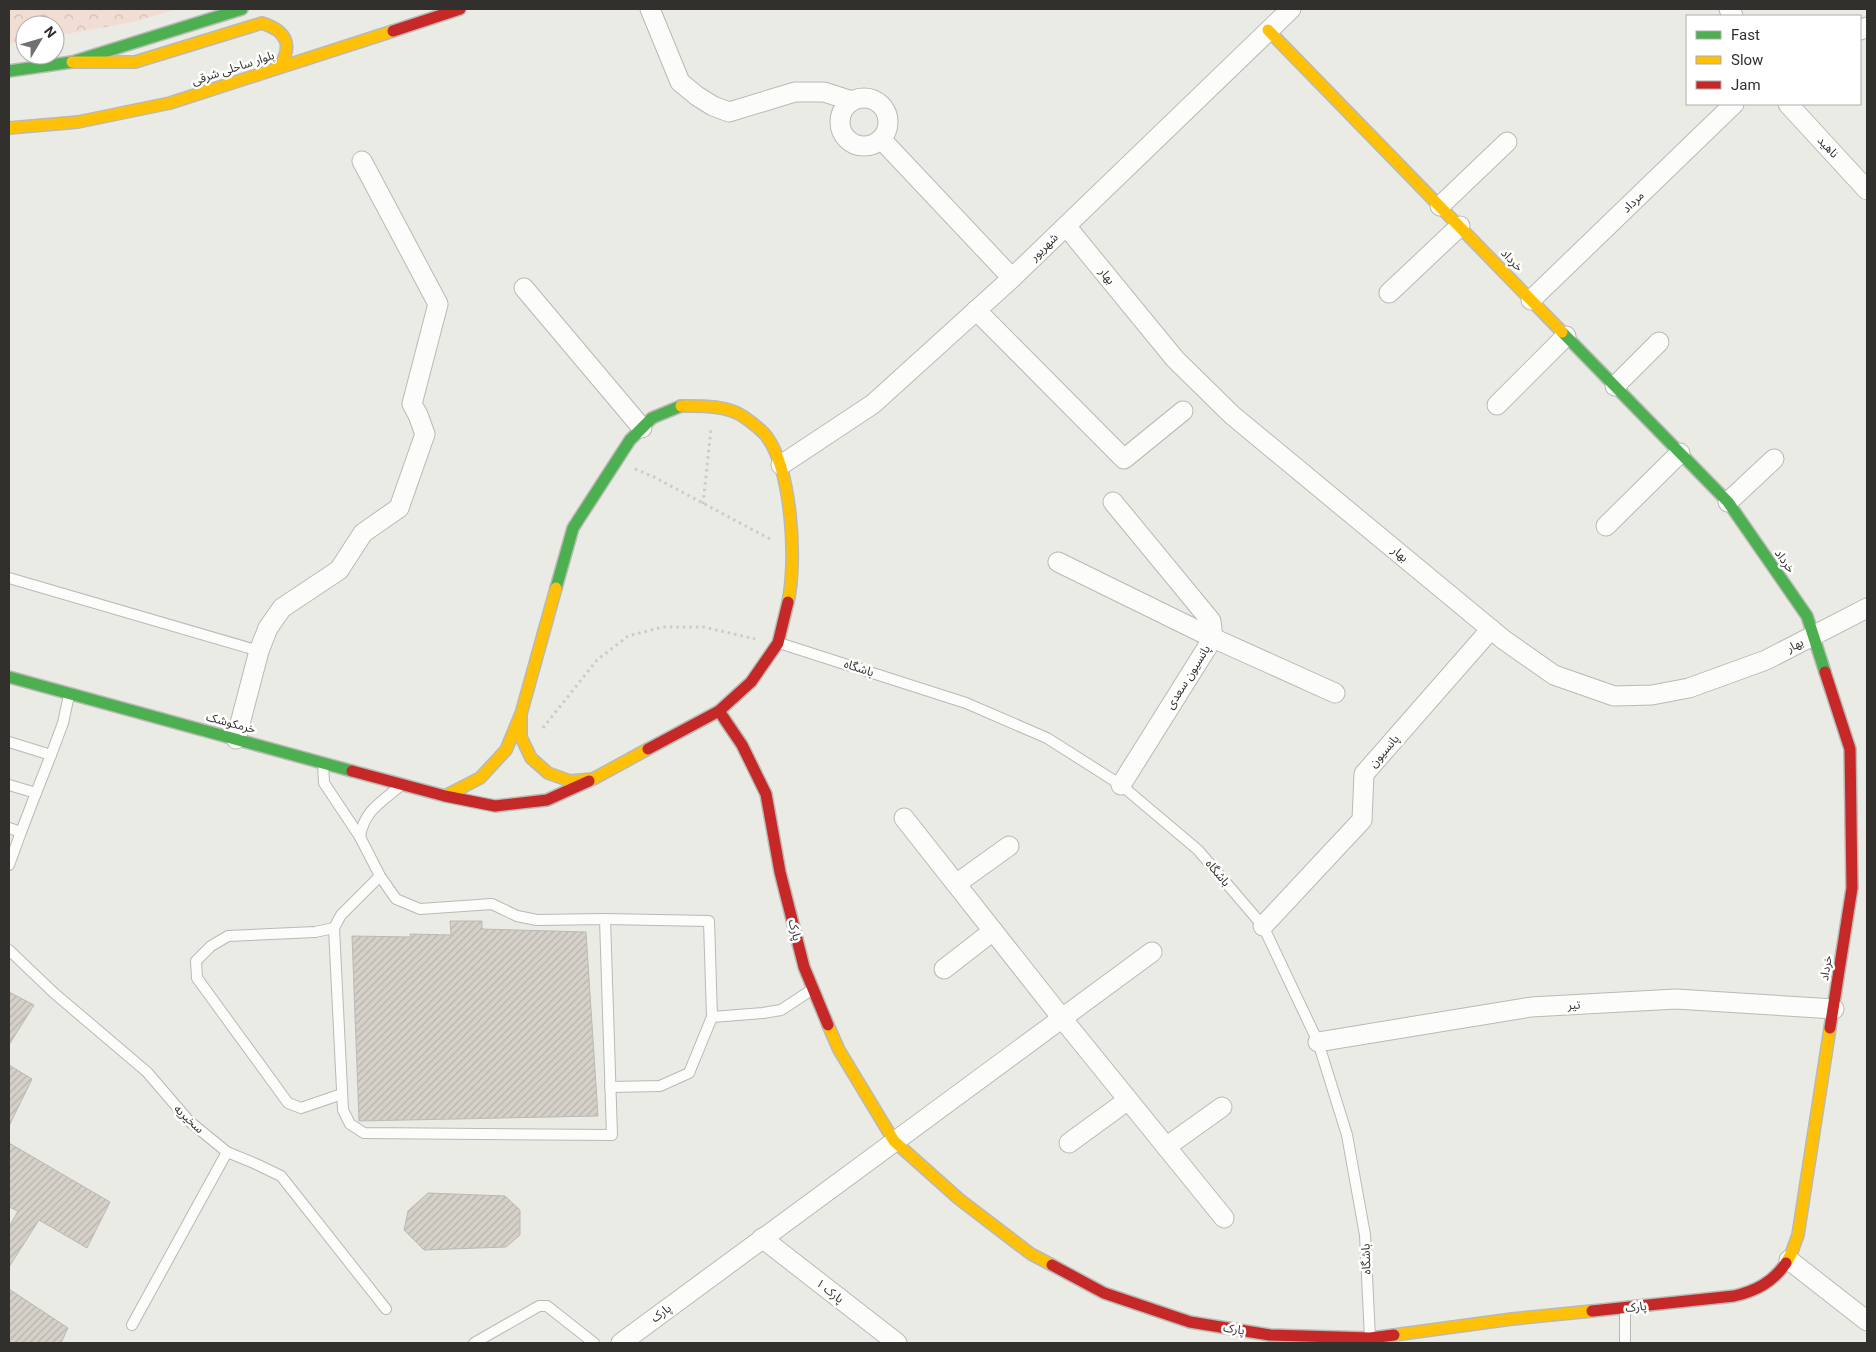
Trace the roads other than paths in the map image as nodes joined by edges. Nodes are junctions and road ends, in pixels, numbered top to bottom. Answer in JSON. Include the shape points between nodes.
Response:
{"nodes":[{"id":1,"x":242,"y":9,"type":"edge"},
{"id":2,"x":460,"y":9,"type":"edge"},
{"id":3,"x":650,"y":9,"type":"edge"},
{"id":4,"x":1291,"y":9,"type":"edge"},
{"id":5,"x":1268,"y":30,"type":"junction"},
{"id":6,"x":72,"y":62,"type":"junction"},
{"id":7,"x":278,"y":68,"type":"junction"},
{"id":8,"x":9,"y":71,"type":"edge"},
{"id":9,"x":852,"y":101,"type":"junction"},
{"id":10,"x":1733,"y":105,"type":"edge"},
{"id":11,"x":1789,"y":105,"type":"edge"},
{"id":12,"x":9,"y":128,"type":"edge"},
{"id":13,"x":882,"y":140,"type":"junction"},
{"id":14,"x":1506,"y":142,"type":"dead end"},
{"id":15,"x":362,"y":161,"type":"dead end"},
{"id":16,"x":1867,"y":190,"type":"edge"},
{"id":17,"x":1440,"y":206,"type":"junction"},
{"id":18,"x":1066,"y":226,"type":"junction"},
{"id":19,"x":1460,"y":226,"type":"junction"},
{"id":20,"x":1012,"y":278,"type":"junction"},
{"id":21,"x":524,"y":288,"type":"dead end"},
{"id":22,"x":1389,"y":293,"type":"dead end"},
{"id":23,"x":1531,"y":300,"type":"junction"},
{"id":24,"x":976,"y":310,"type":"junction"},
{"id":25,"x":1566,"y":336,"type":"junction"},
{"id":26,"x":1659,"y":342,"type":"dead end"},
{"id":27,"x":1615,"y":386,"type":"junction"},
{"id":28,"x":1497,"y":406,"type":"dead end"},
{"id":29,"x":1183,"y":411,"type":"dead end"},
{"id":30,"x":642,"y":428,"type":"junction"},
{"id":31,"x":1680,"y":453,"type":"junction"},
{"id":32,"x":1774,"y":459,"type":"dead end"},
{"id":33,"x":781,"y":465,"type":"junction"},
{"id":34,"x":1113,"y":502,"type":"dead end"},
{"id":35,"x":1728,"y":502,"type":"junction"},
{"id":36,"x":1606,"y":526,"type":"dead end"},
{"id":37,"x":1058,"y":562,"type":"dead end"},
{"id":38,"x":9,"y":578,"type":"edge"},
{"id":39,"x":1867,"y":608,"type":"edge"},
{"id":40,"x":1491,"y":629,"type":"junction"},
{"id":41,"x":1814,"y":636,"type":"junction"},
{"id":42,"x":1213,"y":638,"type":"junction"},
{"id":43,"x":778,"y":643,"type":"junction"},
{"id":44,"x":260,"y":651,"type":"junction"},
{"id":45,"x":9,"y":677,"type":"edge"},
{"id":46,"x":1335,"y":693,"type":"dead end"},
{"id":47,"x":70,"y":694,"type":"junction"},
{"id":48,"x":719,"y":711,"type":"junction"},
{"id":49,"x":521,"y":714,"type":"junction"},
{"id":50,"x":236,"y":739,"type":"junction"},
{"id":51,"x":9,"y":742,"type":"edge"},
{"id":52,"x":51,"y":754,"type":"junction"},
{"id":53,"x":323,"y":762,"type":"junction"},
{"id":54,"x":593,"y":779,"type":"junction"},
{"id":55,"x":1859,"y":783,"type":"edge"},
{"id":56,"x":402,"y":784,"type":"junction"},
{"id":57,"x":9,"y":785,"type":"edge"},
{"id":58,"x":1121,"y":785,"type":"junction"},
{"id":59,"x":36,"y":794,"type":"junction"},
{"id":60,"x":445,"y":796,"type":"junction"},
{"id":61,"x":904,"y":818,"type":"dead end"},
{"id":62,"x":9,"y":828,"type":"edge"},
{"id":63,"x":21,"y":832,"type":"junction"},
{"id":64,"x":360,"y":837,"type":"junction"},
{"id":65,"x":1009,"y":846,"type":"dead end"},
{"id":66,"x":9,"y":865,"type":"edge"},
{"id":67,"x":380,"y":876,"type":"junction"},
{"id":68,"x":956,"y":884,"type":"junction"},
{"id":69,"x":1860,"y":888,"type":"edge"},
{"id":70,"x":605,"y":919,"type":"junction"},
{"id":71,"x":1263,"y":926,"type":"junction"},
{"id":72,"x":334,"y":928,"type":"junction"},
{"id":73,"x":993,"y":931,"type":"junction"},
{"id":74,"x":9,"y":950,"type":"edge"},
{"id":75,"x":1152,"y":952,"type":"dead end"},
{"id":76,"x":944,"y":970,"type":"dead end"},
{"id":77,"x":814,"y":989,"type":"junction"},
{"id":78,"x":1834,"y":1009,"type":"junction"},
{"id":79,"x":712,"y":1017,"type":"junction"},
{"id":80,"x":1061,"y":1017,"type":"junction"},
{"id":81,"x":1318,"y":1042,"type":"junction"},
{"id":82,"x":610,"y":1087,"type":"junction"},
{"id":83,"x":342,"y":1094,"type":"junction"},
{"id":84,"x":1128,"y":1100,"type":"junction"},
{"id":85,"x":1222,"y":1107,"type":"dead end"},
{"id":86,"x":894,"y":1141,"type":"junction"},
{"id":87,"x":1069,"y":1143,"type":"dead end"},
{"id":88,"x":1166,"y":1147,"type":"junction"},
{"id":89,"x":227,"y":1152,"type":"junction"},
{"id":90,"x":1224,"y":1218,"type":"dead end"},
{"id":91,"x":762,"y":1238,"type":"junction"},
{"id":92,"x":1789,"y":1260,"type":"junction"},
{"id":93,"x":1772,"y":1280,"type":"joint"},
{"id":94,"x":1625,"y":1308,"type":"junction"},
{"id":95,"x":386,"y":1309,"type":"dead end"},
{"id":96,"x":1867,"y":1321,"type":"edge"},
{"id":97,"x":132,"y":1325,"type":"dead end"},
{"id":98,"x":1370,"y":1341,"type":"edge"},
{"id":99,"x":474,"y":1343,"type":"edge"},
{"id":100,"x":594,"y":1343,"type":"edge"},
{"id":101,"x":621,"y":1343,"type":"edge"},
{"id":102,"x":897,"y":1343,"type":"edge"},
{"id":103,"x":1625,"y":1343,"type":"edge"}],
"edges":[{"from":1,"to":6,"type":"street"},
{"from":2,"to":7,"type":"street","name":"بلوار ساحلی شرقی"},
{"from":3,"to":9,"type":"street","via":[[680,82],[713,106],[729,112],[795,92],[824,92]]},
{"from":4,"to":5,"type":"street","name":"شهریور"},
{"from":5,"to":17,"type":"street","name":"خرداد"},
{"from":5,"to":18,"type":"street","name":"شهریور"},
{"from":6,"to":7,"type":"street","via":[[135,62],[262,23],[272,25],[286,40],[288,50]]},
{"from":6,"to":8,"type":"street"},
{"from":7,"to":12,"type":"street","name":"بلوار ساحلی شرقی","via":[[170,103],[78,122]]},
{"from":9,"to":13,"type":"street","via":[[859,98],[874,100],[886,111],[888,126]]},
{"from":9,"to":13,"type":"street","via":[[839,122],[845,137],[858,146],[875,145]]},
{"from":10,"to":23,"type":"street","name":"مرداد"},
{"from":11,"to":16,"type":"street","name":"ناهید"},
{"from":13,"to":20,"type":"street"},
{"from":14,"to":17,"type":"street"},
{"from":15,"to":44,"type":"street","via":[[438,304],[412,404],[425,434],[399,508],[363,533],[339,570],[282,608],[268,628]]},
{"from":17,"to":19,"type":"street","name":"خرداد"},
{"from":18,"to":20,"type":"street","name":"شهریور"},
{"from":18,"to":40,"type":"street","name":"بهار","via":[[1175,359],[1232,415]]},
{"from":19,"to":22,"type":"street"},
{"from":19,"to":23,"type":"street","name":"خرداد"},
{"from":20,"to":24,"type":"street","name":"شهریور"},
{"from":21,"to":30,"type":"street"},
{"from":23,"to":25,"type":"street","name":"خرداد"},
{"from":24,"to":29,"type":"street","via":[[1124,459]]},
{"from":24,"to":33,"type":"street","name":"شهریور","via":[[873,404]]},
{"from":25,"to":27,"type":"street","name":"خرداد"},
{"from":25,"to":28,"type":"street"},
{"from":26,"to":27,"type":"street"},
{"from":27,"to":31,"type":"street","name":"خرداد"},
{"from":30,"to":33,"type":"street","via":[[652,418],[681,406],[713,406],[742,416],[766,437]]},
{"from":30,"to":49,"type":"street","via":[[630,440],[573,528]]},
{"from":31,"to":35,"type":"street","name":"خرداد"},
{"from":31,"to":36,"type":"street"},
{"from":32,"to":35,"type":"street"},
{"from":33,"to":43,"type":"street","via":[[792,528],[790,591]]},
{"from":34,"to":42,"type":"street","name":"پانسیون سعدی","via":[[1211,621]]},
{"from":35,"to":41,"type":"street","name":"خرداد","via":[[1807,616]]},
{"from":37,"to":42,"type":"street"},
{"from":38,"to":44,"type":"lane"},
{"from":39,"to":41,"type":"street","name":"بهار"},
{"from":40,"to":41,"type":"street","name":"بهار","via":[[1554,675],[1614,696],[1652,695],[1689,688],[1766,660]]},
{"from":40,"to":71,"type":"street","name":"پانسیون","via":[[1364,774],[1362,820]]},
{"from":41,"to":55,"type":"street","name":"خرداد"},
{"from":42,"to":46,"type":"street"},
{"from":42,"to":58,"type":"street","name":"پانسیون سعدی"},
{"from":43,"to":48,"type":"street","name":"خرمکوشک","via":[[751,682]]},
{"from":43,"to":58,"type":"lane","name":"باشگاه","via":[[966,702],[1047,738]]},
{"from":44,"to":50,"type":"street"},
{"from":45,"to":47,"type":"street","name":"خرمکوشک"},
{"from":47,"to":50,"type":"street","name":"خرمکوشک"},
{"from":47,"to":52,"type":"lane"},
{"from":48,"to":54,"type":"street","name":"خرمکوشک"},
{"from":48,"to":77,"type":"street","name":"پارک","via":[[742,745],[766,794],[780,872],[804,967]]},
{"from":49,"to":54,"type":"street","via":[[521,737],[532,758],[548,774],[570,781]]},
{"from":49,"to":60,"type":"street","via":[[506,750],[480,778]]},
{"from":50,"to":53,"type":"street","name":"خرمکوشک"},
{"from":51,"to":52,"type":"lane"},
{"from":52,"to":59,"type":"lane"},
{"from":53,"to":56,"type":"street","name":"خرمکوشک"},
{"from":53,"to":64,"type":"lane","via":[[324,784]]},
{"from":54,"to":60,"type":"street","name":"خرمکوشک","via":[[546,800],[496,806]]},
{"from":55,"to":69,"type":"street","name":"خرداد"},
{"from":56,"to":60,"type":"street","name":"خرمکوشک"},
{"from":56,"to":64,"type":"lane","via":[[371,811],[362,823]]},
{"from":57,"to":59,"type":"lane"},
{"from":58,"to":71,"type":"lane","name":"باشگاه","via":[[1198,850]]},
{"from":59,"to":63,"type":"lane"},
{"from":61,"to":68,"type":"street"},
{"from":62,"to":63,"type":"lane"},
{"from":63,"to":66,"type":"lane"},
{"from":64,"to":67,"type":"lane"},
{"from":65,"to":68,"type":"street"},
{"from":67,"to":70,"type":"lane","via":[[396,899],[420,909],[492,904],[517,916],[537,920]]},
{"from":67,"to":72,"type":"lane","via":[[341,915]]},
{"from":68,"to":73,"type":"street"},
{"from":69,"to":78,"type":"street","name":"خرداد"},
{"from":70,"to":79,"type":"lane","via":[[709,922]]},
{"from":70,"to":82,"type":"lane"},
{"from":71,"to":81,"type":"lane","name":"باشگاه"},
{"from":72,"to":83,"type":"lane"},
{"from":72,"to":83,"type":"lane","via":[[315,932],[228,936],[211,946],[196,961],[196,978],[288,1103],[301,1108]]},
{"from":73,"to":76,"type":"street"},
{"from":73,"to":80,"type":"street"},
{"from":74,"to":89,"type":"lane","name":"سخیریه","via":[[147,1072],[189,1121]]},
{"from":75,"to":80,"type":"street","name":"پارک"},
{"from":77,"to":79,"type":"lane","via":[[781,1010]]},
{"from":77,"to":86,"type":"street","name":"پارک","via":[[839,1050]]},
{"from":78,"to":81,"type":"street","name":"تیر","via":[[1676,999],[1531,1007]]},
{"from":78,"to":92,"type":"street","name":"خرداد","via":[[1798,1235]]},
{"from":79,"to":82,"type":"lane","via":[[689,1073],[660,1086]]},
{"from":80,"to":84,"type":"street"},
{"from":80,"to":86,"type":"street","name":"پارک"},
{"from":81,"to":98,"type":"lane","name":"باشگاه","via":[[1346,1135],[1365,1234]]},
{"from":82,"to":83,"type":"lane","via":[[612,1134],[364,1133],[350,1124],[343,1110]]},
{"from":84,"to":87,"type":"street"},
{"from":84,"to":88,"type":"street"},
{"from":85,"to":88,"type":"street"},
{"from":86,"to":91,"type":"street","name":"پارک"},
{"from":86,"to":98,"type":"street","name":"پارک","via":[[959,1199],[1032,1254],[1104,1293],[1190,1322],[1270,1335]]},
{"from":88,"to":90,"type":"street"},
{"from":89,"to":95,"type":"lane","name":"سخیریه","via":[[281,1176]]},
{"from":89,"to":97,"type":"lane"},
{"from":91,"to":101,"type":"street","name":"پارک"},
{"from":91,"to":102,"type":"street","name":"پارک ۱"},
{"from":92,"to":93,"type":"street","name":"خرداد"},
{"from":92,"to":96,"type":"street"},
{"from":93,"to":94,"type":"street","name":"پارک","via":[[1750,1293],[1732,1297]]},
{"from":94,"to":98,"type":"street","name":"پارک","via":[[1512,1319]]},
{"from":94,"to":103,"type":"lane"},
{"from":99,"to":100,"type":"lane","via":[[538,1306],[547,1306]]}]}
